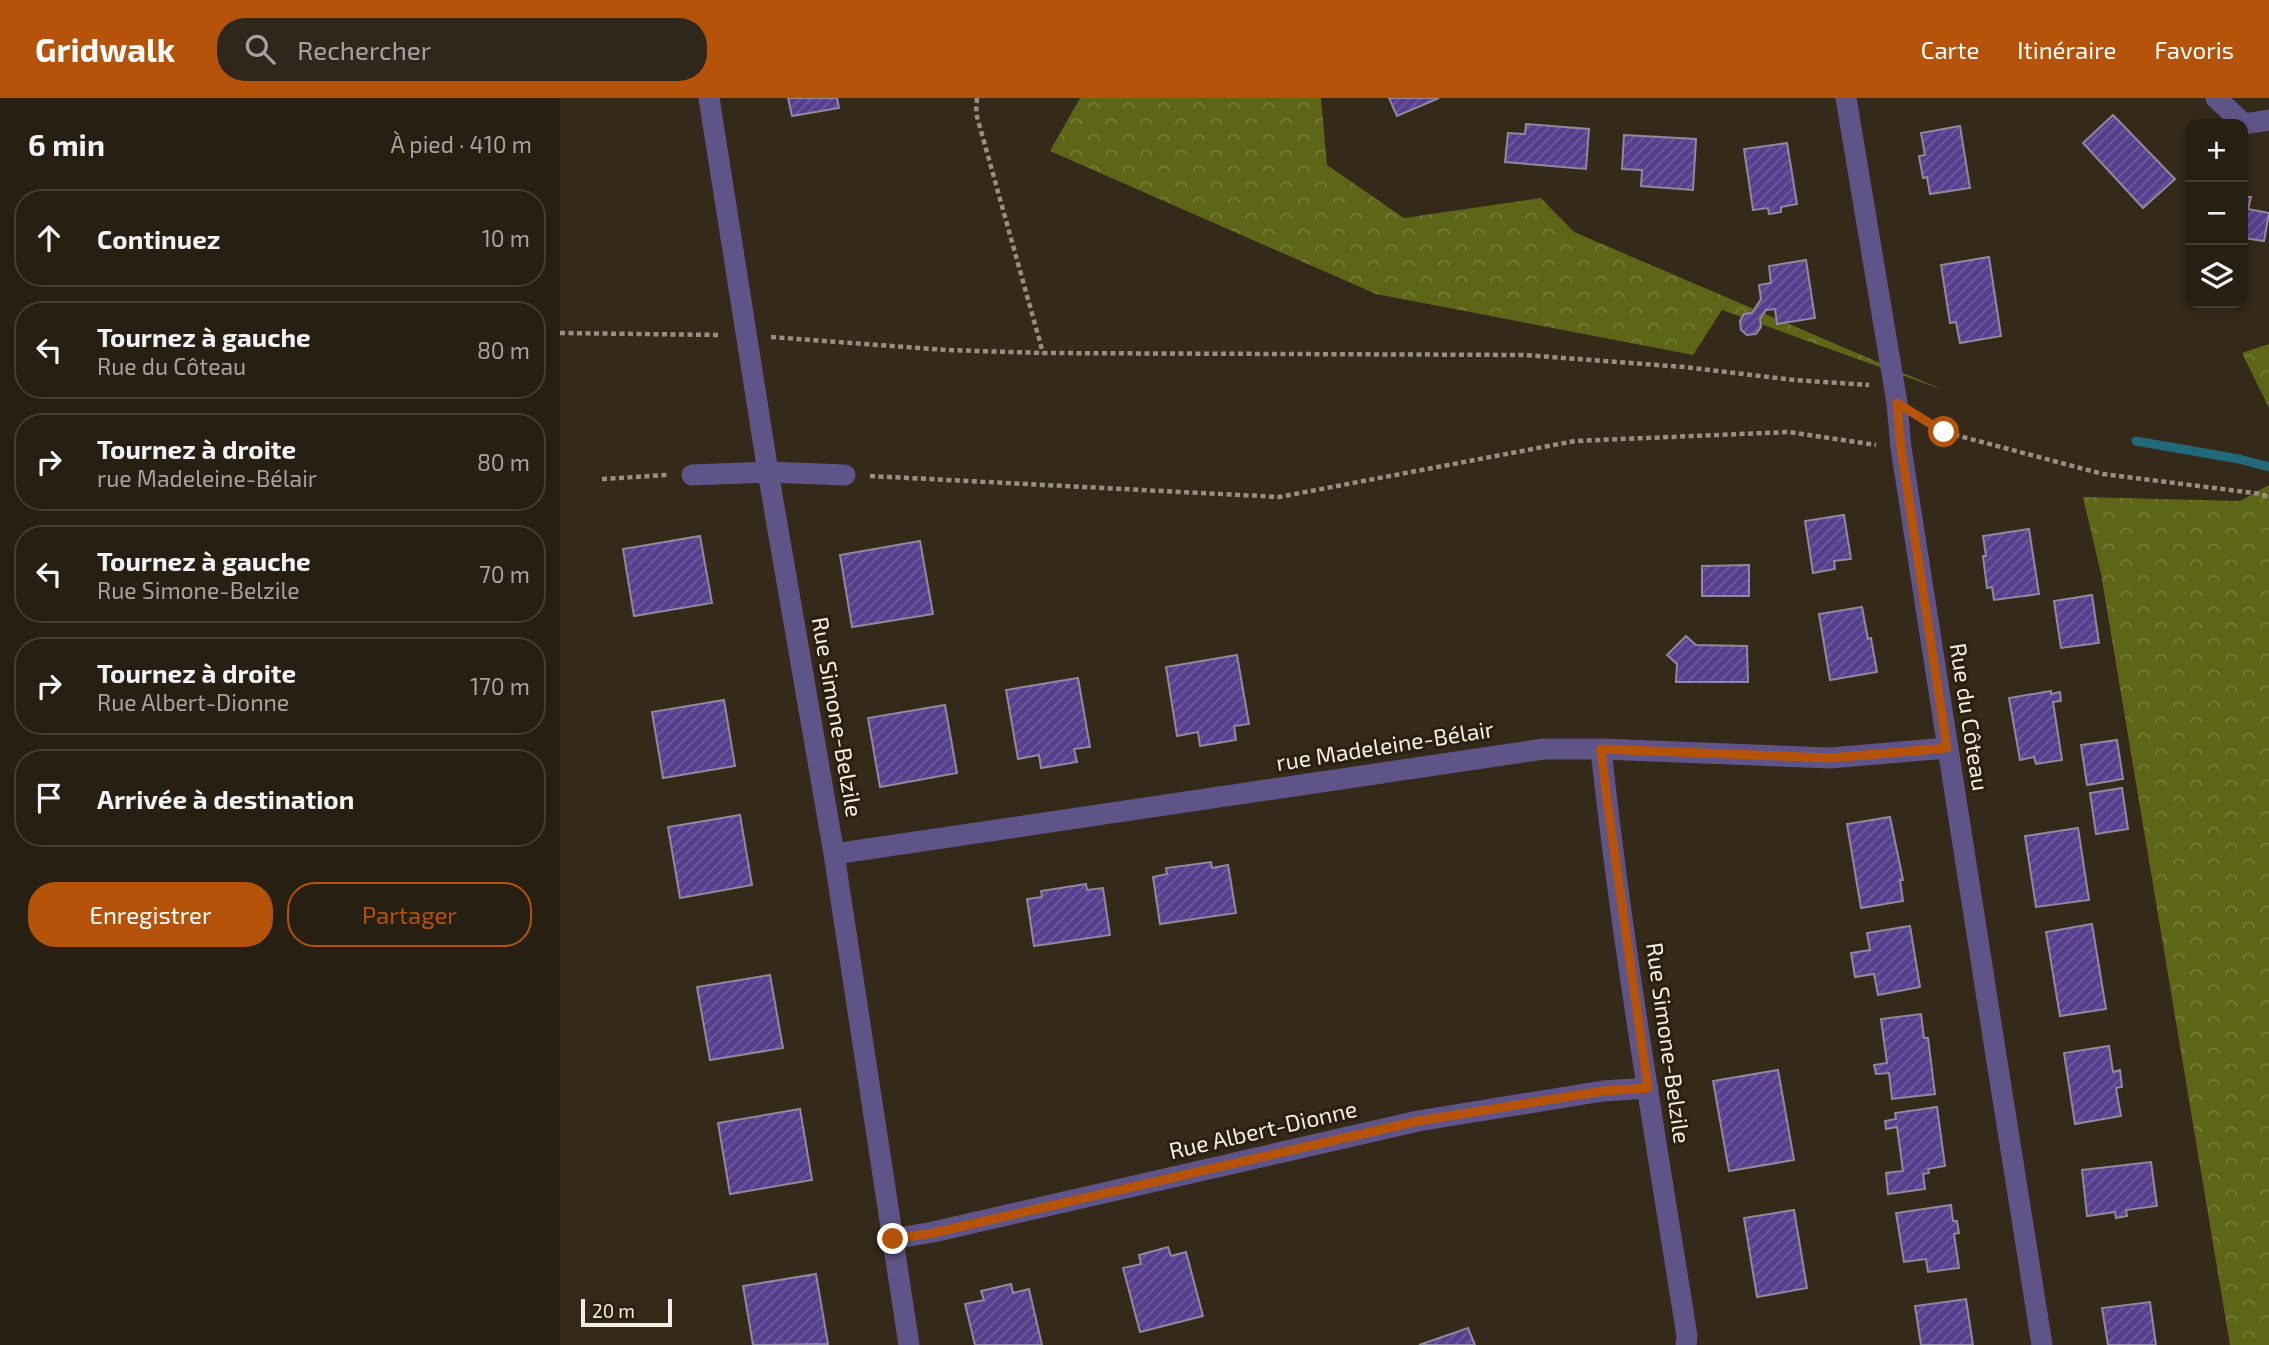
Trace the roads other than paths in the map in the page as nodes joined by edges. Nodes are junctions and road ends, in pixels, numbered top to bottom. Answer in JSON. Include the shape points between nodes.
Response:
{"nodes":[{"id":1,"x":709,"y":98,"type":"edge"},
{"id":2,"x":1846,"y":98,"type":"edge"},
{"id":3,"x":2216,"y":98,"type":"edge"},
{"id":4,"x":2269,"y":120,"type":"edge"},
{"id":5,"x":768,"y":472,"type":"junction"},
{"id":6,"x":692,"y":475,"type":"dead end"},
{"id":7,"x":845,"y":475,"type":"road end"},
{"id":8,"x":1947,"y":748,"type":"junction"},
{"id":9,"x":1601,"y":749,"type":"junction"},
{"id":10,"x":834,"y":854,"type":"junction"},
{"id":11,"x":1648,"y":1088,"type":"junction"},
{"id":12,"x":893,"y":1239,"type":"junction"},
{"id":13,"x":909,"y":1345,"type":"edge"},
{"id":14,"x":1686,"y":1345,"type":"edge"},
{"id":15,"x":2042,"y":1345,"type":"edge"}],
"edges":[{"from":1,"to":5,"type":"street","name":"Rue Simone-Belzile"},
{"from":2,"to":8,"type":"street","name":"Rue du Côteau","via":[[1897,403]]},
{"from":3,"to":4,"type":"street","via":[[2244,124]]},
{"from":5,"to":6,"type":"street"},
{"from":5,"to":7,"type":"street"},
{"from":5,"to":10,"type":"street","name":"Rue Simone-Belzile"},
{"from":8,"to":9,"type":"street","name":"rue Madeleine-Bélair","via":[[1830,758]]},
{"from":8,"to":15,"type":"street","name":"Rue du Côteau"},
{"from":9,"to":10,"type":"street","name":"rue Madeleine-Bélair","via":[[1544,749]]},
{"from":9,"to":11,"type":"street","name":"Rue Simone-Belzile"},
{"from":10,"to":12,"type":"street","name":"Rue Simone-Belzile"},
{"from":11,"to":12,"type":"street","name":"Rue Albert-Dionne","via":[[1418,1121]]},
{"from":11,"to":14,"type":"street","name":"Rue Simone-Belzile"},
{"from":12,"to":13,"type":"street","name":"Rue Simone-Belzile"}]}
